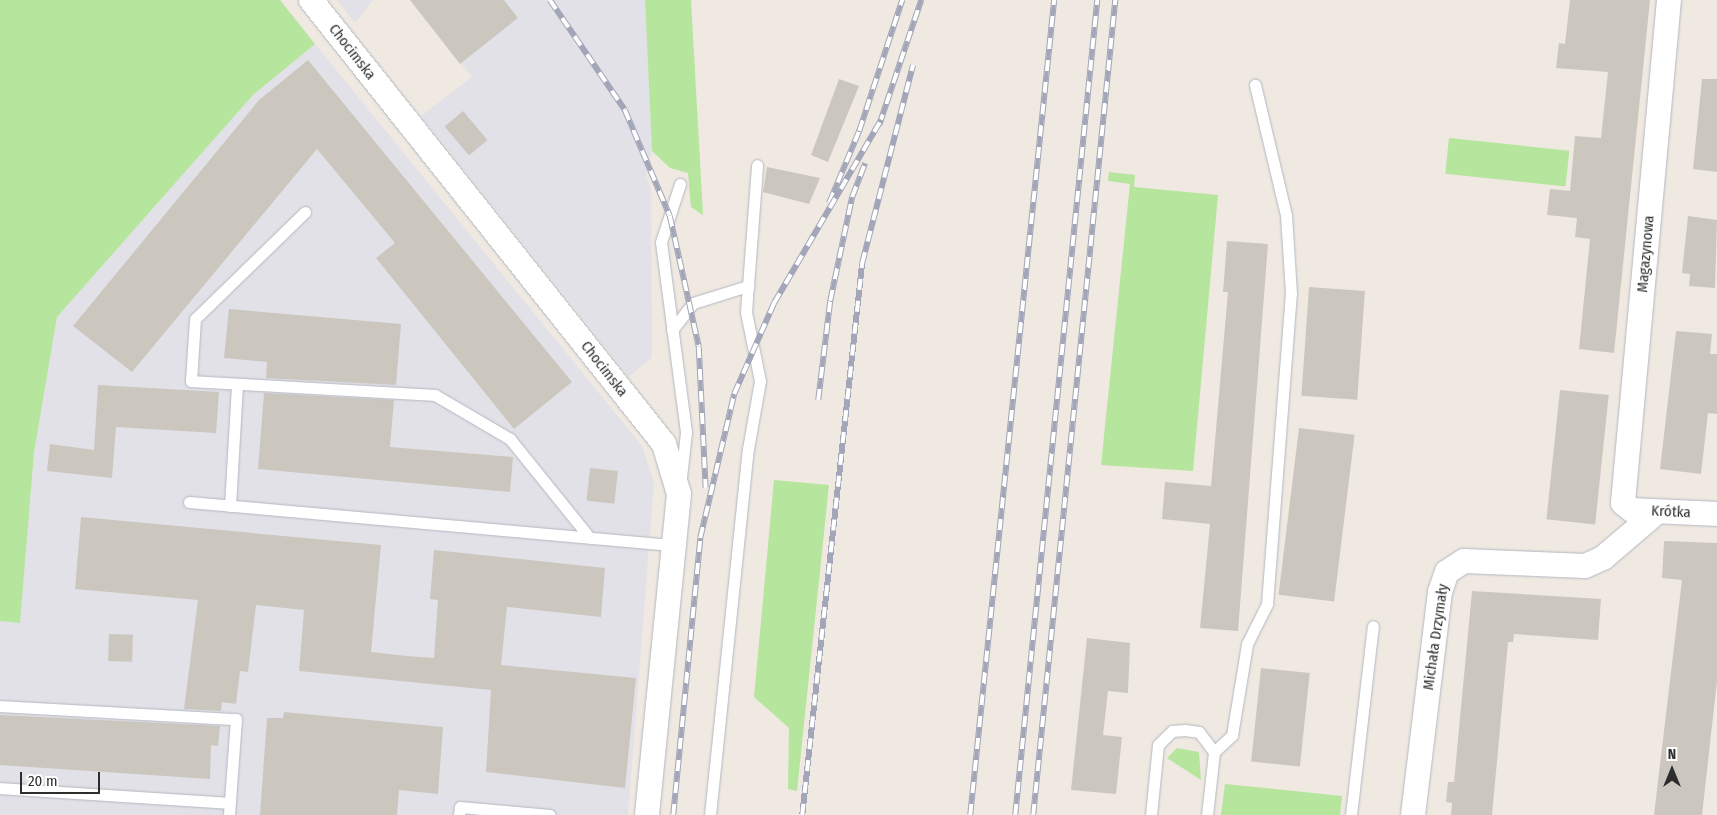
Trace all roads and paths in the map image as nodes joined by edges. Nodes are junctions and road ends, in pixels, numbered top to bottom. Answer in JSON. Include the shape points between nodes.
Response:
{"nodes":[{"id":1,"x":312,"y":0,"type":"edge"},
{"id":2,"x":1669,"y":0,"type":"edge"},
{"id":3,"x":1255,"y":85,"type":"dead end"},
{"id":4,"x":757,"y":165,"type":"dead end"},
{"id":5,"x":680,"y":184,"type":"dead end"},
{"id":6,"x":305,"y":212,"type":"dead end"},
{"id":7,"x":748,"y":286,"type":"junction"},
{"id":8,"x":672,"y":330,"type":"junction"},
{"id":9,"x":237,"y":384,"type":"junction"},
{"id":10,"x":679,"y":497,"type":"junction"},
{"id":11,"x":189,"y":502,"type":"dead end"},
{"id":12,"x":230,"y":506,"type":"junction"},
{"id":13,"x":1626,"y":508,"type":"joint"},
{"id":14,"x":1657,"y":512,"type":"junction"},
{"id":15,"x":1717,"y":514,"type":"edge"},
{"id":16,"x":590,"y":538,"type":"junction"},
{"id":17,"x":674,"y":545,"type":"junction"},
{"id":18,"x":1373,"y":626,"type":"dead end"},
{"id":19,"x":0,"y":706,"type":"edge"},
{"id":20,"x":1214,"y":752,"type":"junction"},
{"id":21,"x":0,"y":788,"type":"edge"},
{"id":22,"x":230,"y":802,"type":"junction"},
{"id":23,"x":229,"y":815,"type":"edge"},
{"id":24,"x":459,"y":815,"type":"edge"},
{"id":25,"x":550,"y":815,"type":"edge"},
{"id":26,"x":647,"y":815,"type":"edge"},
{"id":27,"x":710,"y":815,"type":"edge"},
{"id":28,"x":1151,"y":815,"type":"edge"},
{"id":29,"x":1207,"y":815,"type":"edge"},
{"id":30,"x":1351,"y":815,"type":"edge"},
{"id":31,"x":1413,"y":815,"type":"edge"}],
"edges":[{"from":1,"to":10,"type":"street","name":"Chocimska","via":[[664,444]]},
{"from":2,"to":13,"type":"street","name":"Magazynowa"},
{"from":3,"to":20,"type":"lane","via":[[1286,215],[1290,294],[1267,604],[1247,644],[1232,735]]},
{"from":4,"to":7,"type":"lane"},
{"from":5,"to":8,"type":"lane","via":[[661,242]]},
{"from":6,"to":9,"type":"lane","via":[[195,319],[191,381]]},
{"from":7,"to":8,"type":"lane","via":[[693,303]]},
{"from":7,"to":27,"type":"lane","via":[[746,312],[760,380],[748,449]]},
{"from":8,"to":10,"type":"lane","via":[[686,432]]},
{"from":9,"to":12,"type":"lane"},
{"from":9,"to":16,"type":"lane","via":[[435,395],[510,439]]},
{"from":10,"to":17,"type":"street","name":"Chocimska"},
{"from":11,"to":12,"type":"lane"},
{"from":12,"to":16,"type":"lane"},
{"from":13,"to":14,"type":"street","name":"Krótka"},
{"from":14,"to":15,"type":"street","name":"Krótka"},
{"from":14,"to":31,"type":"street","name":"Michała Drzymały","via":[[1603,558],[1585,566],[1464,561],[1447,572],[1440,592]]},
{"from":16,"to":17,"type":"lane"},
{"from":17,"to":26,"type":"street","name":"Chocimska"},
{"from":18,"to":30,"type":"lane"},
{"from":19,"to":22,"type":"lane","via":[[236,719]]},
{"from":20,"to":28,"type":"lane","via":[[1199,732],[1172,732],[1163,737],[1158,745]]},
{"from":20,"to":29,"type":"lane"},
{"from":21,"to":22,"type":"lane"},
{"from":22,"to":23,"type":"lane"},
{"from":24,"to":25,"type":"lane","via":[[460,807]]}]}
